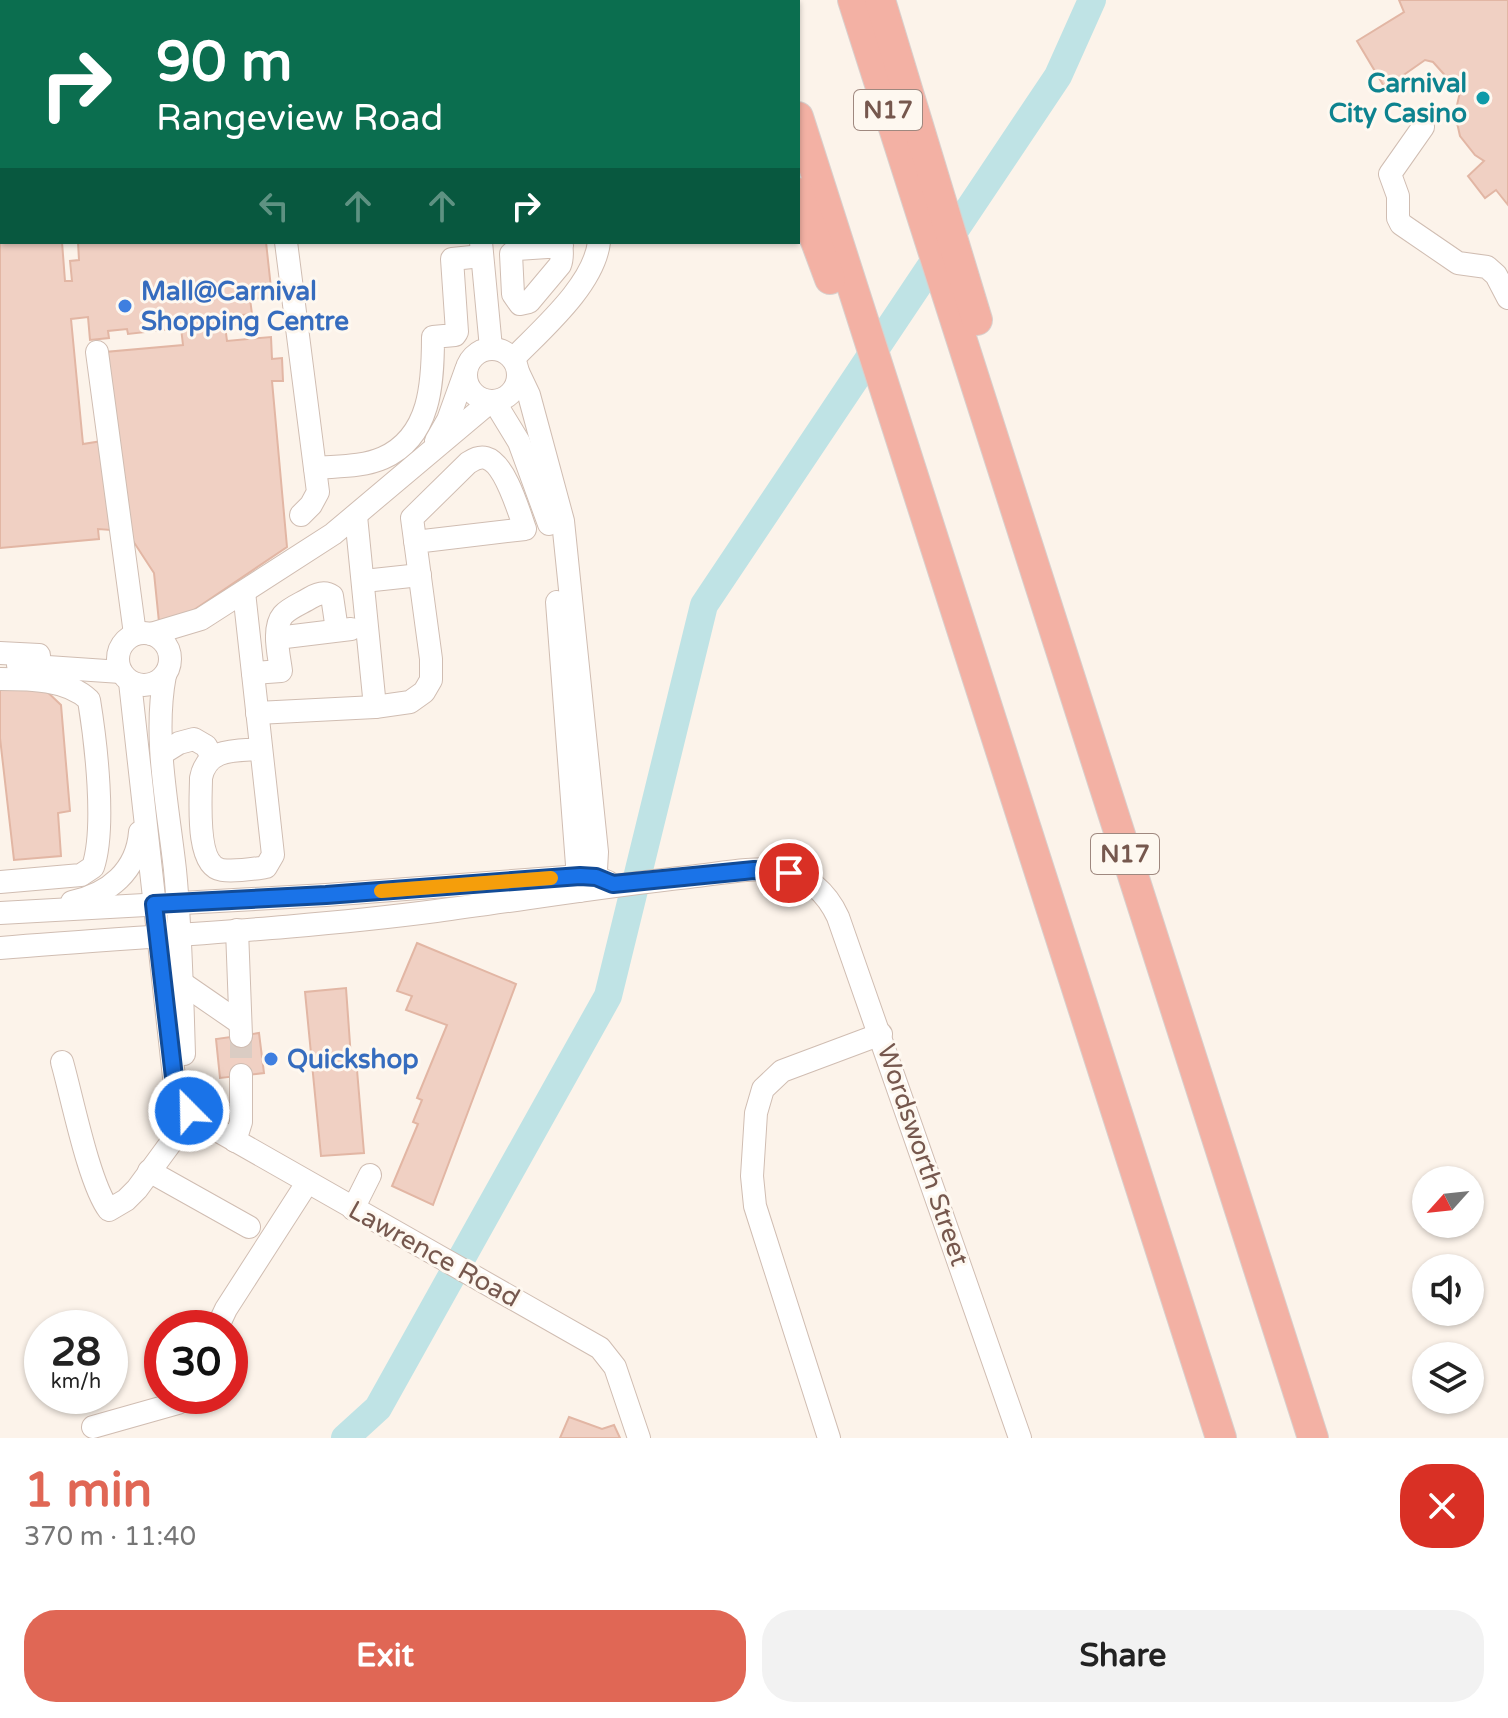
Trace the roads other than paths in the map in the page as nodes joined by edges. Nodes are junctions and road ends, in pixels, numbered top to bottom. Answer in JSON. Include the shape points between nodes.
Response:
{"nodes":[{"id":1,"x":853,"y":0,"type":"edge"},
{"id":2,"x":880,"y":0,"type":"edge"},
{"id":3,"x":800,"y":124,"type":"edge"},
{"id":4,"x":1423,"y":127,"type":"dead end"},
{"id":5,"x":800,"y":198,"type":"edge"},
{"id":6,"x":286,"y":244,"type":"edge"},
{"id":7,"x":599,"y":244,"type":"edge"},
{"id":8,"x":482,"y":249,"type":"edge"},
{"id":9,"x":946,"y":257,"type":"junction"},
{"id":10,"x":1508,"y":298,"type":"edge"},
{"id":11,"x":857,"y":328,"type":"junction"},
{"id":12,"x":491,"y":348,"type":"junction"},
{"id":13,"x":97,"y":352,"type":"dead end"},
{"id":14,"x":516,"y":366,"type":"junction"},
{"id":15,"x":466,"y":369,"type":"junction"},
{"id":16,"x":493,"y":401,"type":"junction"},
{"id":17,"x":467,"y":422,"type":"junction"},
{"id":18,"x":519,"y":442,"type":"junction"},
{"id":19,"x":431,"y":449,"type":"junction"},
{"id":20,"x":315,"y":468,"type":"junction"},
{"id":21,"x":301,"y":515,"type":"dead end"},
{"id":22,"x":356,"y":516,"type":"junction"},
{"id":23,"x":415,"y":542,"type":"junction"},
{"id":24,"x":420,"y":575,"type":"junction"},
{"id":25,"x":364,"y":581,"type":"junction"},
{"id":26,"x":244,"y":592,"type":"junction"},
{"id":27,"x":201,"y":619,"type":"junction"},
{"id":28,"x":367,"y":628,"type":"junction"},
{"id":29,"x":337,"y":630,"type":"junction"},
{"id":30,"x":143,"y":634,"type":"junction"},
{"id":31,"x":277,"y":638,"type":"junction"},
{"id":32,"x":0,"y":653,"type":"edge"},
{"id":33,"x":0,"y":664,"type":"edge"},
{"id":34,"x":168,"y":667,"type":"junction"},
{"id":35,"x":123,"y":671,"type":"junction"},
{"id":36,"x":253,"y":673,"type":"junction"},
{"id":37,"x":0,"y":679,"type":"edge"},
{"id":38,"x":375,"y":707,"type":"junction"},
{"id":39,"x":257,"y":713,"type":"junction"},
{"id":40,"x":261,"y":749,"type":"junction"},
{"id":41,"x":163,"y":753,"type":"junction"},
{"id":42,"x":212,"y":757,"type":"junction"},
{"id":43,"x":142,"y":796,"type":"junction"},
{"id":44,"x":0,"y":882,"type":"edge"},
{"id":45,"x":599,"y":883,"type":"junction"},
{"id":46,"x":178,"y":902,"type":"junction"},
{"id":47,"x":154,"y":904,"type":"junction"},
{"id":48,"x":28,"y":912,"type":"junction"},
{"id":49,"x":0,"y":913,"type":"edge"},
{"id":50,"x":237,"y":930,"type":"junction"},
{"id":51,"x":169,"y":935,"type":"junction"},
{"id":52,"x":0,"y":948,"type":"edge"},
{"id":53,"x":182,"y":983,"type":"junction"},
{"id":54,"x":881,"y":1034,"type":"junction"},
{"id":55,"x":62,"y":1062,"type":"dead end"},
{"id":56,"x":241,"y":1075,"type":"tunnel mouth"},
{"id":57,"x":189,"y":1110,"type":"junction"},
{"id":58,"x":235,"y":1141,"type":"junction"},
{"id":59,"x":149,"y":1171,"type":"junction"},
{"id":60,"x":370,"y":1175,"type":"dead end"},
{"id":61,"x":307,"y":1183,"type":"junction"},
{"id":62,"x":353,"y":1209,"type":"junction"},
{"id":63,"x":249,"y":1227,"type":"dead end"},
{"id":64,"x":226,"y":1310,"type":"edge"},
{"id":65,"x":144,"y":1413,"type":"edge"},
{"id":66,"x":93,"y":1427,"type":"dead end"},
{"id":67,"x":639,"y":1438,"type":"edge"},
{"id":68,"x":829,"y":1438,"type":"edge"},
{"id":69,"x":1020,"y":1438,"type":"edge"},
{"id":70,"x":1221,"y":1438,"type":"edge"},
{"id":71,"x":1313,"y":1438,"type":"edge"}],
"edges":[{"from":1,"to":9,"type":"highway","number":"N17","via":[[923,220]]},
{"from":2,"to":9,"type":"highway","via":[[938,191]]},
{"from":3,"to":11,"type":"highway"},
{"from":4,"to":10,"type":"street","via":[[1390,174],[1398,218],[1458,263],[1487,267]]},
{"from":5,"to":11,"type":"highway"},
{"from":6,"to":20,"type":"street"},
{"from":7,"to":14,"type":"street","via":[[577,289]]},
{"from":8,"to":12,"type":"street"},
{"from":8,"to":20,"type":"street","via":[[452,259],[457,332],[433,337],[433,379],[420,422],[399,449],[381,459]]},
{"from":9,"to":71,"type":"highway","number":"N17"},
{"from":11,"to":70,"type":"highway","via":[[936,545]]},
{"from":12,"to":14,"type":"street","via":[[507,353]]},
{"from":12,"to":15,"type":"street","via":[[475,355]]},
{"from":13,"to":30,"type":"street"},
{"from":14,"to":16,"type":"street","via":[[514,390]]},
{"from":14,"to":45,"type":"street","via":[[529,395],[563,521]]},
{"from":15,"to":16,"type":"street","via":[[474,394]]},
{"from":15,"to":19,"type":"street"},
{"from":16,"to":17,"type":"street"},
{"from":16,"to":18,"type":"street"},
{"from":17,"to":18,"type":"street","via":[[499,428]]},
{"from":17,"to":19,"type":"street"},
{"from":18,"to":45,"type":"street","via":[[552,538]]},
{"from":19,"to":22,"type":"street"},
{"from":20,"to":21,"type":"street","via":[[318,492]]},
{"from":22,"to":25,"type":"street"},
{"from":22,"to":26,"type":"street"},
{"from":23,"to":23,"type":"street","via":[[525,529],[495,463],[487,458],[468,463],[412,518]]},
{"from":23,"to":24,"type":"street"},
{"from":24,"to":25,"type":"street"},
{"from":24,"to":38,"type":"street","via":[[431,659],[429,684],[410,702]]},
{"from":25,"to":28,"type":"street"},
{"from":26,"to":27,"type":"street"},
{"from":26,"to":36,"type":"street"},
{"from":27,"to":30,"type":"street"},
{"from":27,"to":34,"type":"street"},
{"from":28,"to":29,"type":"street"},
{"from":28,"to":38,"type":"street"},
{"from":29,"to":31,"type":"street"},
{"from":29,"to":31,"type":"street","via":[[331,594],[318,593],[284,614]]},
{"from":30,"to":34,"type":"street","via":[[165,643]]},
{"from":30,"to":35,"type":"street","via":[[123,644]]},
{"from":31,"to":36,"type":"street","via":[[281,671]]},
{"from":32,"to":35,"type":"street"},
{"from":33,"to":35,"type":"street"},
{"from":34,"to":35,"type":"street","via":[[145,686]]},
{"from":34,"to":41,"type":"street","via":[[161,698]]},
{"from":35,"to":43,"type":"street"},
{"from":36,"to":39,"type":"street"},
{"from":37,"to":44,"type":"street","via":[[70,686],[99,704],[113,835],[93,867],[81,875]]},
{"from":38,"to":39,"type":"street"},
{"from":39,"to":40,"type":"street"},
{"from":40,"to":42,"type":"street"},
{"from":40,"to":42,"type":"street","via":[[273,855],[264,867],[222,870],[205,855],[201,778]]},
{"from":41,"to":42,"type":"street","via":[[194,739]]},
{"from":41,"to":46,"type":"street"},
{"from":43,"to":47,"type":"street"},
{"from":43,"to":48,"type":"street","via":[[139,839],[127,872],[85,899]]},
{"from":45,"to":46,"type":"street"},
{"from":45,"to":50,"type":"street","via":[[336,923]]},
{"from":45,"to":54,"type":"street","name":"Wordsworth Street","via":[[768,870],[809,882],[832,903]]},
{"from":46,"to":47,"type":"street"},
{"from":46,"to":51,"type":"street"},
{"from":47,"to":48,"type":"street"},
{"from":47,"to":51,"type":"street"},
{"from":48,"to":49,"type":"street"},
{"from":50,"to":51,"type":"street"},
{"from":50,"to":53,"type":"street","via":[[240,1030]]},
{"from":51,"to":52,"type":"street"},
{"from":51,"to":53,"type":"street"},
{"from":51,"to":57,"type":"street","via":[[175,1086]]},
{"from":53,"to":57,"type":"street"},
{"from":54,"to":68,"type":"street","via":[[782,1071],[763,1089],[756,1113],[755,1206]]},
{"from":54,"to":69,"type":"street","name":"Wordsworth Street"},
{"from":55,"to":59,"type":"street","via":[[103,1201],[111,1210]]},
{"from":56,"to":58,"type":"street","via":[[241,1122]]},
{"from":57,"to":58,"type":"street","name":"Lawrence Road"},
{"from":57,"to":59,"type":"street"},
{"from":58,"to":61,"type":"street","name":"Lawrence Road"},
{"from":59,"to":63,"type":"street"},
{"from":60,"to":62,"type":"street"},
{"from":61,"to":62,"type":"street","name":"Lawrence Road"},
{"from":61,"to":64,"type":"street"},
{"from":62,"to":67,"type":"street","name":"Lawrence Road","via":[[608,1355]]},
{"from":65,"to":66,"type":"street"}]}
